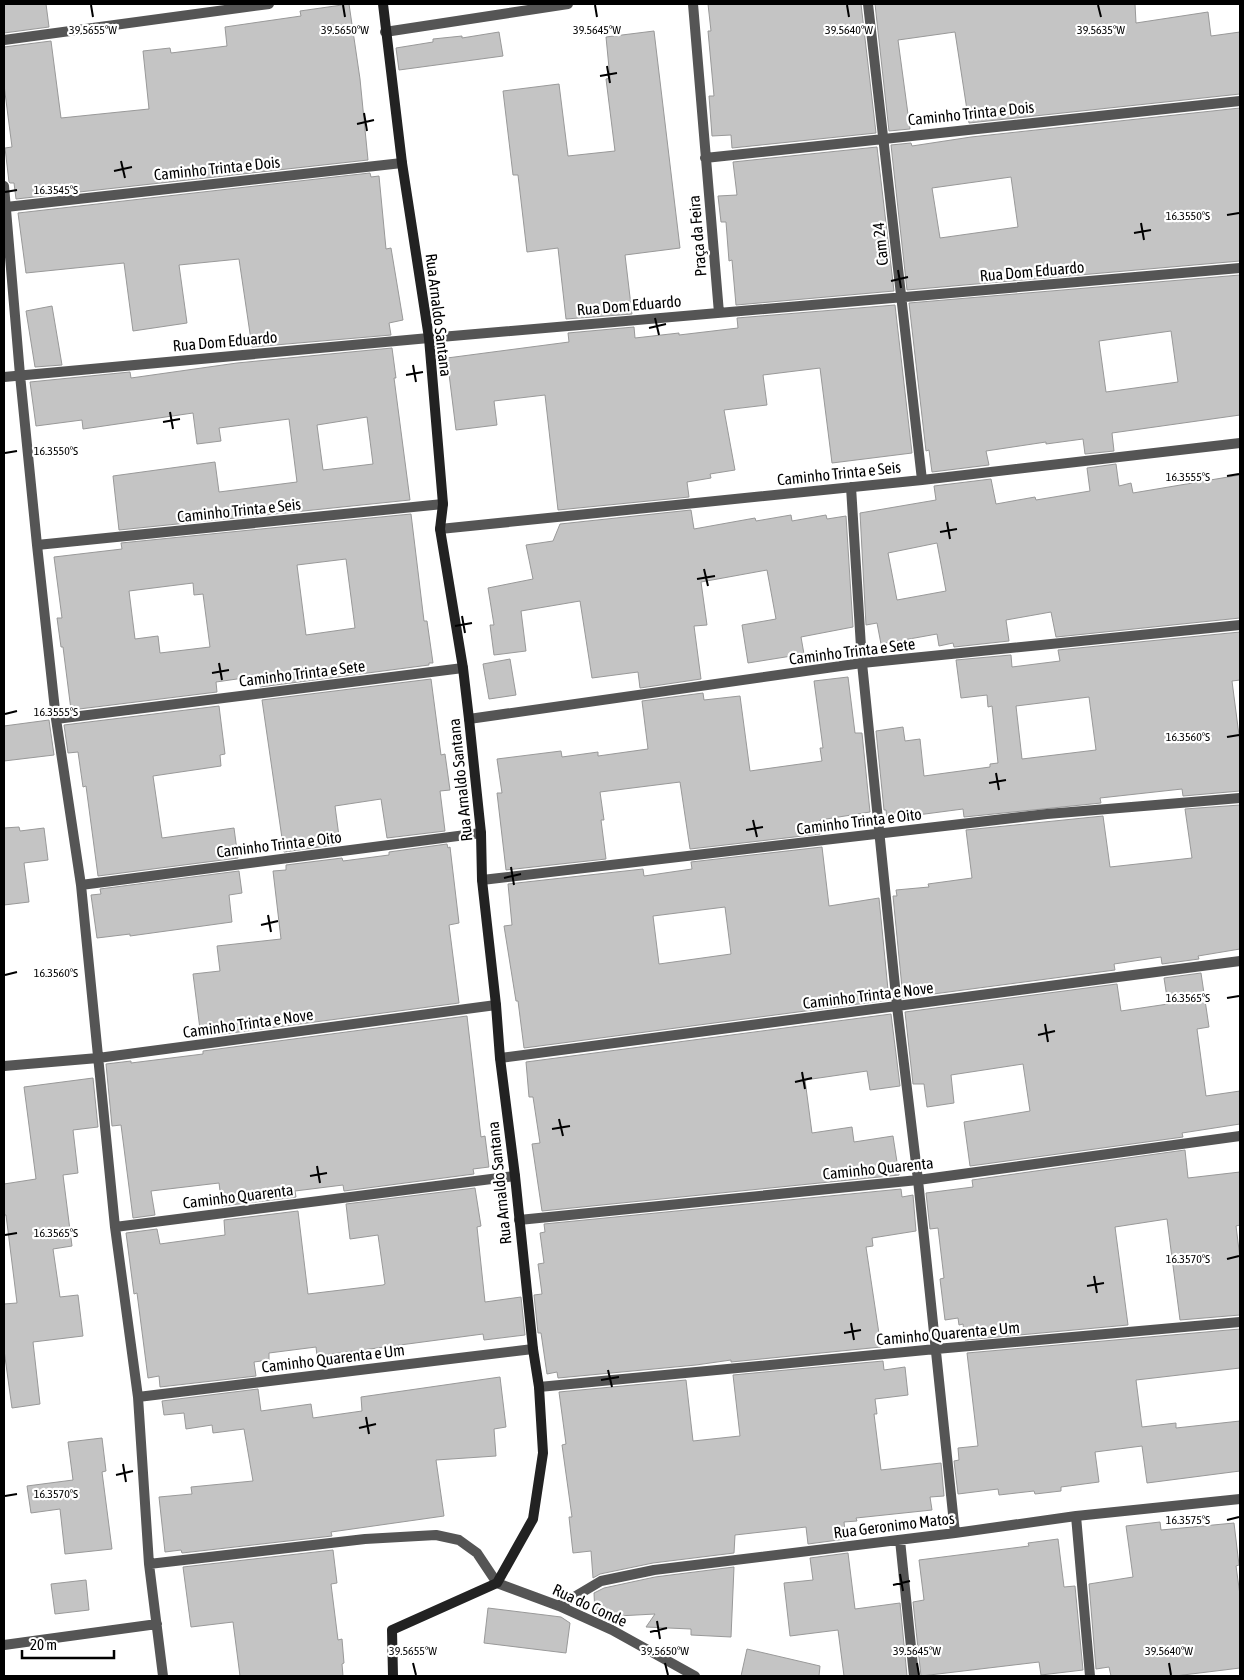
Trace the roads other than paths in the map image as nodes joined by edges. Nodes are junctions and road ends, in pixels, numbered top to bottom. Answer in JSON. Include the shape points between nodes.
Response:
{"nodes":[{"id":1,"x":269,"y":4,"type":"edge"},
{"id":2,"x":382,"y":4,"type":"edge"},
{"id":3,"x":568,"y":4,"type":"edge"},
{"id":4,"x":693,"y":4,"type":"edge"},
{"id":5,"x":868,"y":4,"type":"edge"},
{"id":6,"x":385,"y":32,"type":"junction"},
{"id":7,"x":4,"y":40,"type":"edge"},
{"id":8,"x":1240,"y":101,"type":"edge"},
{"id":9,"x":884,"y":138,"type":"junction"},
{"id":10,"x":706,"y":158,"type":"junction"},
{"id":11,"x":402,"y":163,"type":"junction"},
{"id":12,"x":4,"y":186,"type":"edge"},
{"id":13,"x":6,"y":206,"type":"junction"},
{"id":14,"x":1240,"y":268,"type":"edge"},
{"id":15,"x":900,"y":298,"type":"junction"},
{"id":16,"x":719,"y":313,"type":"junction"},
{"id":17,"x":429,"y":338,"type":"junction"},
{"id":18,"x":20,"y":375,"type":"junction"},
{"id":19,"x":4,"y":378,"type":"edge"},
{"id":20,"x":1240,"y":443,"type":"edge"},
{"id":21,"x":922,"y":480,"type":"junction"},
{"id":22,"x":851,"y":487,"type":"junction"},
{"id":23,"x":443,"y":504,"type":"junction"},
{"id":24,"x":440,"y":529,"type":"junction"},
{"id":25,"x":37,"y":545,"type":"junction"},
{"id":26,"x":1240,"y":625,"type":"edge"},
{"id":27,"x":862,"y":664,"type":"junction"},
{"id":28,"x":463,"y":668,"type":"junction"},
{"id":29,"x":469,"y":718,"type":"junction"},
{"id":30,"x":56,"y":720,"type":"junction"},
{"id":31,"x":1240,"y":798,"type":"edge"},
{"id":32,"x":481,"y":833,"type":"junction"},
{"id":33,"x":880,"y":834,"type":"junction"},
{"id":34,"x":482,"y":880,"type":"junction"},
{"id":35,"x":81,"y":885,"type":"junction"},
{"id":36,"x":1240,"y":961,"type":"edge"},
{"id":37,"x":496,"y":1005,"type":"junction"},
{"id":38,"x":897,"y":1006,"type":"junction"},
{"id":39,"x":98,"y":1058,"type":"junction"},
{"id":40,"x":500,"y":1058,"type":"junction"},
{"id":41,"x":4,"y":1066,"type":"edge"},
{"id":42,"x":1240,"y":1136,"type":"edge"},
{"id":43,"x":515,"y":1176,"type":"junction"},
{"id":44,"x":918,"y":1180,"type":"junction"},
{"id":45,"x":518,"y":1220,"type":"junction"},
{"id":46,"x":115,"y":1227,"type":"junction"},
{"id":47,"x":1240,"y":1322,"type":"edge"},
{"id":48,"x":533,"y":1349,"type":"junction"},
{"id":49,"x":936,"y":1349,"type":"junction"},
{"id":50,"x":539,"y":1387,"type":"junction"},
{"id":51,"x":138,"y":1398,"type":"junction"},
{"id":52,"x":1240,"y":1499,"type":"edge"},
{"id":53,"x":1076,"y":1516,"type":"junction"},
{"id":54,"x":955,"y":1533,"type":"junction"},
{"id":55,"x":900,"y":1540,"type":"junction"},
{"id":56,"x":149,"y":1564,"type":"junction"},
{"id":57,"x":497,"y":1583,"type":"junction"},
{"id":58,"x":559,"y":1606,"type":"junction"},
{"id":59,"x":156,"y":1624,"type":"junction"},
{"id":60,"x":4,"y":1645,"type":"edge"},
{"id":61,"x":163,"y":1676,"type":"edge"},
{"id":62,"x":393,"y":1676,"type":"edge"},
{"id":63,"x":695,"y":1676,"type":"edge"},
{"id":64,"x":914,"y":1676,"type":"edge"},
{"id":65,"x":1090,"y":1676,"type":"edge"}],
"edges":[{"from":1,"to":7,"type":"street"},
{"from":2,"to":6,"type":"street","name":"Rua Arnaldo Santana"},
{"from":3,"to":6,"type":"street"},
{"from":4,"to":10,"type":"street","name":"Praça da Feira"},
{"from":5,"to":9,"type":"street","name":"Cam 24"},
{"from":6,"to":11,"type":"street","name":"Rua Arnaldo Santana"},
{"from":8,"to":9,"type":"street","name":"Caminho Trinta e Dois"},
{"from":9,"to":10,"type":"street","name":"Caminho Trinta e Dois"},
{"from":9,"to":15,"type":"street","name":"Cam 24"},
{"from":10,"to":16,"type":"street","name":"Praça da Feira"},
{"from":11,"to":13,"type":"street","name":"Caminho Trinta e Dois"},
{"from":11,"to":17,"type":"street","name":"Rua Arnaldo Santana"},
{"from":12,"to":13,"type":"street"},
{"from":13,"to":18,"type":"street"},
{"from":14,"to":15,"type":"street","name":"Rua Dom Eduardo"},
{"from":15,"to":16,"type":"street","name":"Rua Dom Eduardo"},
{"from":15,"to":21,"type":"street","name":"Cam 24"},
{"from":16,"to":17,"type":"street","name":"Rua Dom Eduardo"},
{"from":17,"to":18,"type":"street","name":"Rua Dom Eduardo"},
{"from":17,"to":23,"type":"street","name":"Rua Arnaldo Santana"},
{"from":18,"to":19,"type":"street","name":"Rua Dom Eduardo"},
{"from":18,"to":25,"type":"street"},
{"from":20,"to":21,"type":"street","name":"Caminho Trinta e Seis"},
{"from":21,"to":22,"type":"street","name":"Caminho Trinta e Seis"},
{"from":22,"to":24,"type":"street","name":"Caminho Trinta e Seis"},
{"from":22,"to":27,"type":"street"},
{"from":23,"to":24,"type":"street","name":"Rua Arnaldo Santana"},
{"from":23,"to":25,"type":"street","name":"Caminho Trinta e Seis"},
{"from":24,"to":28,"type":"street","name":"Rua Arnaldo Santana"},
{"from":25,"to":30,"type":"street"},
{"from":26,"to":27,"type":"street","name":"Caminho Trinta e Sete"},
{"from":27,"to":29,"type":"street","name":"Caminho Trinta e Sete"},
{"from":27,"to":33,"type":"street"},
{"from":28,"to":29,"type":"street","name":"Rua Arnaldo Santana"},
{"from":28,"to":30,"type":"street","name":"Caminho Trinta e Sete"},
{"from":29,"to":32,"type":"street","name":"Rua Arnaldo Santana"},
{"from":30,"to":35,"type":"street"},
{"from":31,"to":33,"type":"street","name":"Caminho Trinta e Oito","via":[[1047,814]]},
{"from":32,"to":34,"type":"street","name":"Rua Arnaldo Santana"},
{"from":32,"to":35,"type":"street","name":"Caminho Trinta e Oito"},
{"from":33,"to":34,"type":"street","name":"Caminho Trinta e Oito"},
{"from":33,"to":38,"type":"street"},
{"from":34,"to":37,"type":"street","name":"Rua Arnaldo Santana"},
{"from":35,"to":39,"type":"street"},
{"from":36,"to":38,"type":"street","name":"Caminho Trinta e Nove"},
{"from":37,"to":39,"type":"street","name":"Caminho Trinta e Nove"},
{"from":37,"to":40,"type":"street","name":"Rua Arnaldo Santana"},
{"from":38,"to":40,"type":"street","name":"Caminho Trinta e Nove"},
{"from":38,"to":44,"type":"street"},
{"from":39,"to":41,"type":"street","name":"Caminho Trinta e Nove"},
{"from":39,"to":46,"type":"street"},
{"from":40,"to":43,"type":"street","name":"Rua Arnaldo Santana"},
{"from":42,"to":44,"type":"street","name":"Caminho Quarenta"},
{"from":43,"to":45,"type":"street","name":"Rua Arnaldo Santana"},
{"from":43,"to":46,"type":"street","name":"Caminho Quarenta"},
{"from":44,"to":45,"type":"street","name":"Caminho Quarenta"},
{"from":44,"to":49,"type":"street"},
{"from":45,"to":48,"type":"street","name":"Rua Arnaldo Santana"},
{"from":46,"to":51,"type":"street"},
{"from":47,"to":49,"type":"street","name":"Caminho Quarenta e Um"},
{"from":48,"to":50,"type":"street","name":"Rua Arnaldo Santana"},
{"from":48,"to":51,"type":"street","name":"Caminho Quarenta e Um"},
{"from":49,"to":50,"type":"street","name":"Caminho Quarenta e Um"},
{"from":49,"to":54,"type":"street"},
{"from":50,"to":57,"type":"street","name":"Rua Arnaldo Santana","via":[[543,1453],[532,1520]]},
{"from":51,"to":56,"type":"street"},
{"from":52,"to":53,"type":"street","name":"Rua Geronimo Matos"},
{"from":53,"to":54,"type":"street","name":"Rua Geronimo Matos"},
{"from":53,"to":65,"type":"street"},
{"from":54,"to":55,"type":"street","name":"Rua Geronimo Matos"},
{"from":55,"to":58,"type":"street","name":"Rua Geronimo Matos","via":[[654,1570],[601,1581]]},
{"from":55,"to":64,"type":"street"},
{"from":56,"to":57,"type":"street","via":[[365,1539],[436,1535],[459,1540],[477,1553]]},
{"from":56,"to":59,"type":"street"},
{"from":57,"to":58,"type":"street","name":"Rua do Conde"},
{"from":57,"to":62,"type":"street","via":[[392,1630]]},
{"from":58,"to":63,"type":"street","name":"Rua do Conde","via":[[612,1630]]},
{"from":59,"to":60,"type":"street"},
{"from":59,"to":61,"type":"street"}]}
